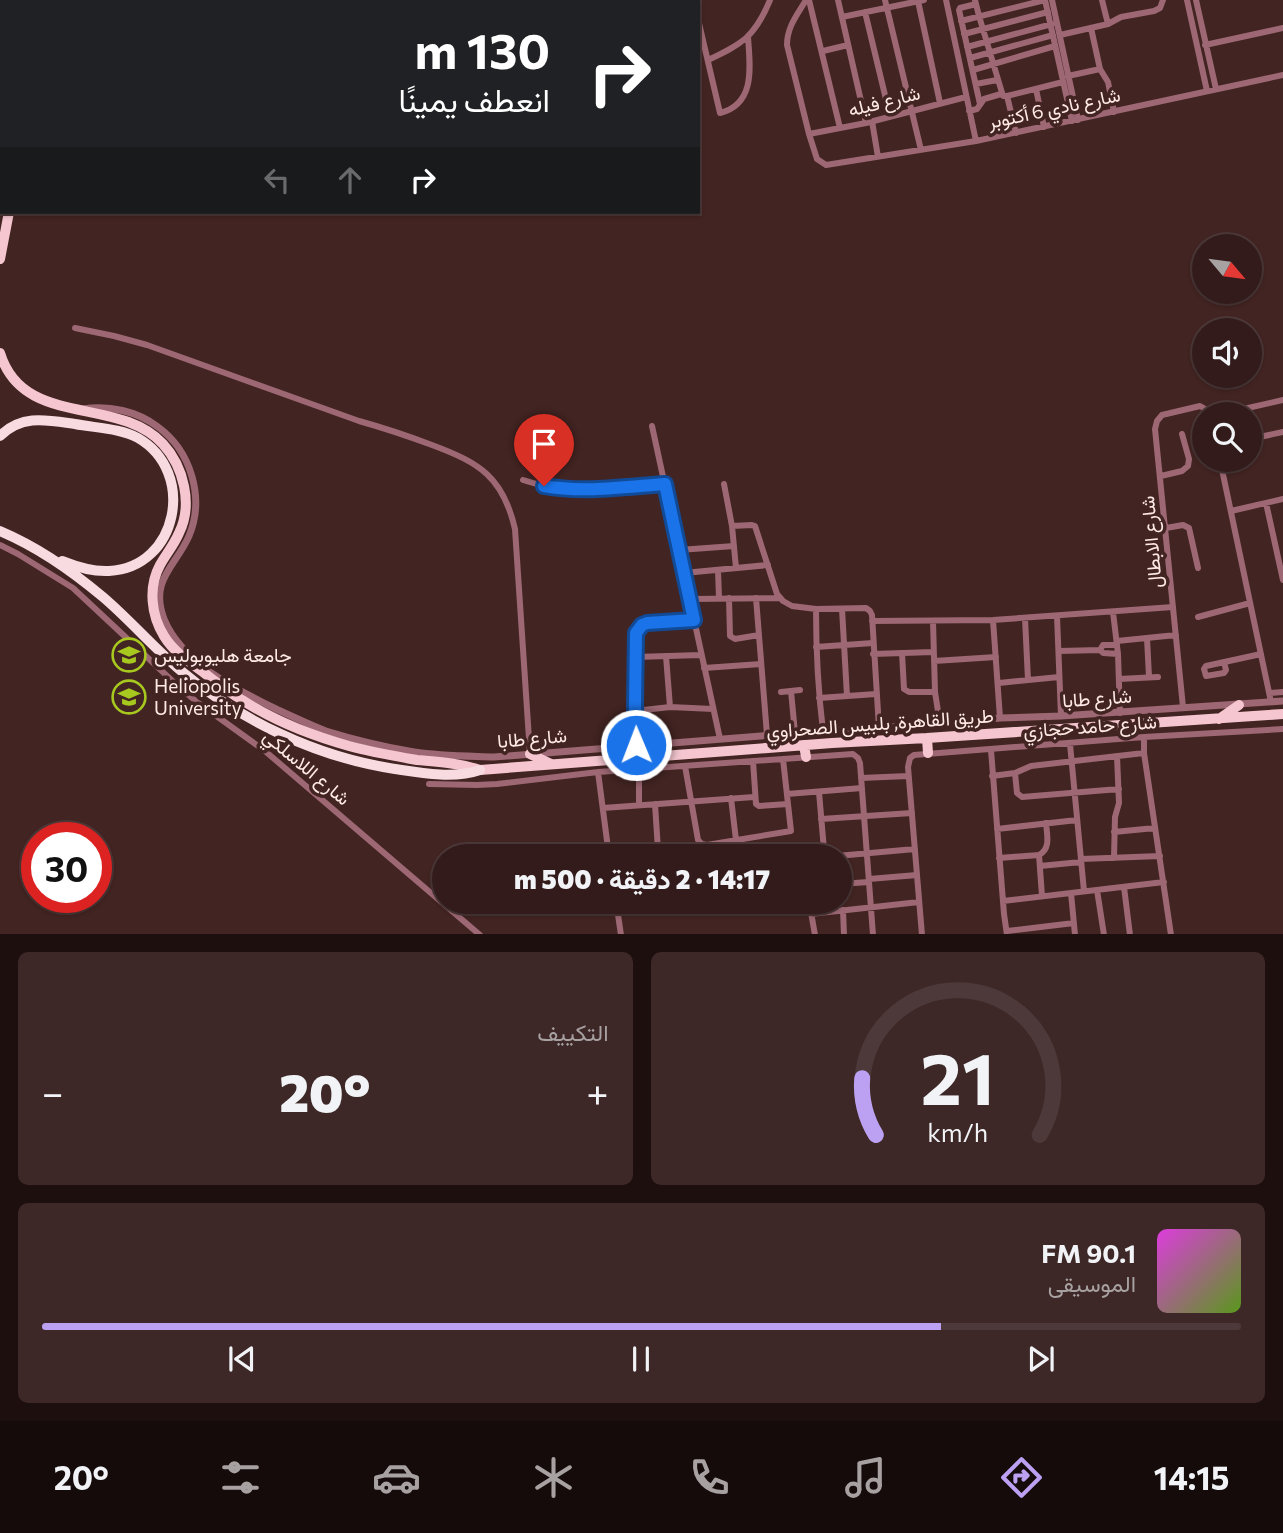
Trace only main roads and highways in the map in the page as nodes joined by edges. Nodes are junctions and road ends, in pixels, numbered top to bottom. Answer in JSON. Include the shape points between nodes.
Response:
{"nodes":[{"id":1,"x":9,"y":214,"type":"edge"},
{"id":2,"x":0,"y":259,"type":"edge"},
{"id":3,"x":0,"y":353,"type":"edge"},
{"id":4,"x":0,"y":436,"type":"edge"},
{"id":5,"x":0,"y":531,"type":"edge"},
{"id":6,"x":46,"y":554,"type":"junction"},
{"id":7,"x":1239,"y":705,"type":"road end"},
{"id":8,"x":1283,"y":715,"type":"edge"},
{"id":9,"x":1219,"y":719,"type":"junction"},
{"id":10,"x":927,"y":738,"type":"junction"},
{"id":11,"x":804,"y":745,"type":"junction"},
{"id":12,"x":928,"y":753,"type":"road end"},
{"id":13,"x":530,"y":754,"type":"road end"},
{"id":14,"x":806,"y":757,"type":"road end"},
{"id":15,"x":618,"y":759,"type":"junction"},
{"id":16,"x":552,"y":764,"type":"junction"},
{"id":17,"x":480,"y":769,"type":"junction"},
{"id":18,"x":619,"y":771,"type":"road end"}],
"edges":[{"from":1,"to":2,"type":"highway"},
{"from":3,"to":17,"type":"highway","name":"طريق القاهرة, بلبيس الصحراوي","via":[[7,371],[25,391],[52,403],[131,422],[162,443],[177,465],[185,492],[185,515],[152,589],[158,625],[172,646],[245,698],[323,738]]},
{"from":4,"to":6,"type":"highway","via":[[19,422],[35,420],[127,433],[153,449],[172,478],[170,526],[150,555],[137,563],[121,570],[92,571]]},
{"from":5,"to":6,"type":"highway"},
{"from":6,"to":17,"type":"highway","via":[[103,597],[181,671],[285,736],[365,763],[412,771],[466,774]]},
{"from":7,"to":9,"type":"highway"},
{"from":8,"to":9,"type":"highway","name":"طريق القاهرة, بلبيس الصحراوي"},
{"from":9,"to":10,"type":"highway","name":"طريق القاهرة, بلبيس الصحراوي"},
{"from":10,"to":11,"type":"highway","name":"طريق القاهرة, بلبيس الصحراوي"},
{"from":10,"to":12,"type":"highway"},
{"from":11,"to":14,"type":"highway"},
{"from":11,"to":15,"type":"highway","name":"طريق القاهرة, بلبيس الصحراوي"},
{"from":13,"to":16,"type":"highway"},
{"from":15,"to":16,"type":"highway","name":"طريق القاهرة, بلبيس الصحراوي"},
{"from":15,"to":18,"type":"highway"},
{"from":16,"to":17,"type":"highway","name":"طريق القاهرة, بلبيس الصحراوي"}]}
